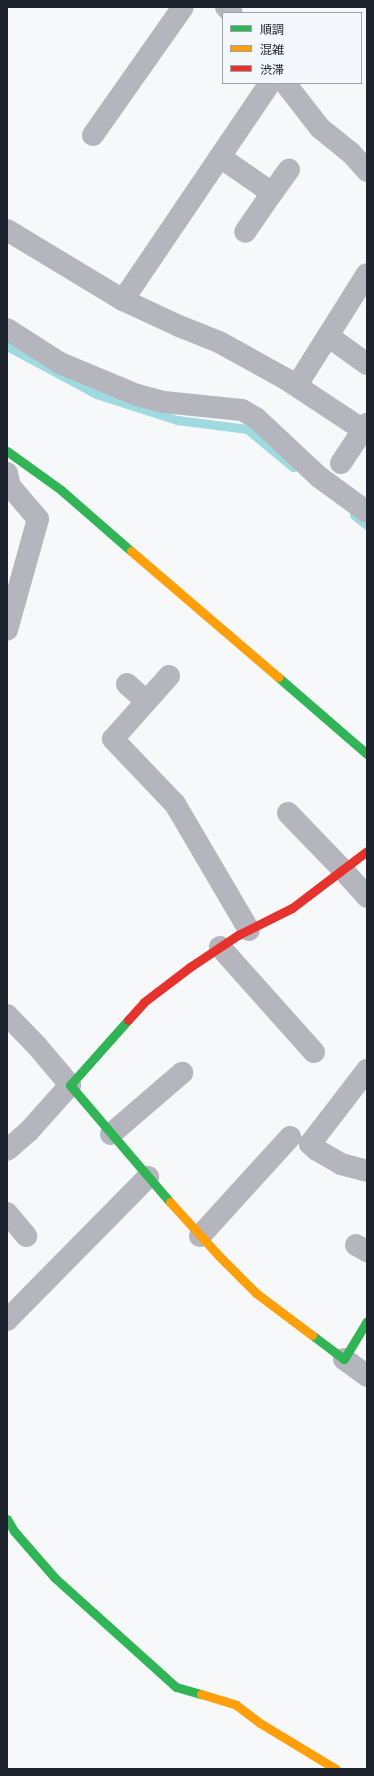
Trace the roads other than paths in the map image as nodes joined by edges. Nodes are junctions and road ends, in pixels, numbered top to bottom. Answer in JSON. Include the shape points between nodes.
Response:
{"nodes":[{"id":1,"x":183,"y":7,"type":"edge"},
{"id":2,"x":269,"y":84,"type":"edge"},
{"id":3,"x":286,"y":84,"type":"edge"},
{"id":4,"x":93,"y":135,"type":"dead end"},
{"id":5,"x":220,"y":157,"type":"junction"},
{"id":6,"x":289,"y":170,"type":"dead end"},
{"id":7,"x":367,"y":171,"type":"edge"},
{"id":8,"x":272,"y":193,"type":"junction"},
{"id":9,"x":7,"y":230,"type":"edge"},
{"id":10,"x":245,"y":232,"type":"dead end"},
{"id":11,"x":367,"y":274,"type":"edge"},
{"id":12,"x":124,"y":300,"type":"junction"},
{"id":13,"x":7,"y":329,"type":"edge"},
{"id":14,"x":328,"y":336,"type":"junction"},
{"id":15,"x":367,"y":364,"type":"edge"},
{"id":16,"x":286,"y":379,"type":"junction"},
{"id":17,"x":365,"y":427,"type":"edge"},
{"id":18,"x":7,"y":451,"type":"edge"},
{"id":19,"x":341,"y":463,"type":"dead end"},
{"id":20,"x":7,"y":473,"type":"edge"},
{"id":21,"x":367,"y":512,"type":"edge"},
{"id":22,"x":8,"y":625,"type":"edge"},
{"id":23,"x":168,"y":676,"type":"dead end"},
{"id":24,"x":127,"y":684,"type":"dead end"},
{"id":25,"x":146,"y":701,"type":"junction"},
{"id":26,"x":367,"y":754,"type":"edge"},
{"id":27,"x":288,"y":813,"type":"dead end"},
{"id":28,"x":367,"y":851,"type":"edge"},
{"id":29,"x":342,"y":869,"type":"junction"},
{"id":30,"x":367,"y":897,"type":"edge"},
{"id":31,"x":249,"y":930,"type":"junction"},
{"id":32,"x":220,"y":947,"type":"junction"},
{"id":33,"x":7,"y":1015,"type":"edge"},
{"id":34,"x":314,"y":1052,"type":"dead end"},
{"id":35,"x":367,"y":1070,"type":"edge"},
{"id":36,"x":182,"y":1073,"type":"dead end"},
{"id":37,"x":70,"y":1085,"type":"junction"},
{"id":38,"x":112,"y":1134,"type":"junction"},
{"id":39,"x":290,"y":1137,"type":"dead end"},
{"id":40,"x":7,"y":1150,"type":"edge"},
{"id":41,"x":367,"y":1171,"type":"edge"},
{"id":42,"x":148,"y":1177,"type":"junction"},
{"id":43,"x":7,"y":1213,"type":"edge"},
{"id":44,"x":26,"y":1236,"type":"dead end"},
{"id":45,"x":200,"y":1236,"type":"junction"},
{"id":46,"x":7,"y":1320,"type":"edge"},
{"id":47,"x":367,"y":1322,"type":"edge"},
{"id":48,"x":344,"y":1359,"type":"junction"},
{"id":49,"x":367,"y":1376,"type":"edge"},
{"id":50,"x":7,"y":1519,"type":"edge"},
{"id":51,"x":336,"y":1769,"type":"edge"}],
"edges":[{"from":1,"to":4,"type":"street"},
{"from":2,"to":5,"type":"street"},
{"from":3,"to":7,"type":"street","via":[[320,128]]},
{"from":5,"to":8,"type":"street"},
{"from":5,"to":12,"type":"street"},
{"from":6,"to":8,"type":"street"},
{"from":8,"to":10,"type":"street"},
{"from":9,"to":12,"type":"street"},
{"from":11,"to":14,"type":"street"},
{"from":12,"to":16,"type":"street","via":[[219,342]]},
{"from":13,"to":21,"type":"street","via":[[60,362],[137,395],[164,402],[242,410],[256,418],[319,477]]},
{"from":14,"to":15,"type":"street"},
{"from":14,"to":16,"type":"street","via":[[297,385]]},
{"from":16,"to":17,"type":"street"},
{"from":17,"to":19,"type":"street"},
{"from":18,"to":26,"type":"street","via":[[61,490]]},
{"from":20,"to":22,"type":"street","via":[[10,486],[38,518]]},
{"from":23,"to":25,"type":"street"},
{"from":24,"to":25,"type":"street"},
{"from":25,"to":31,"type":"street","via":[[113,739],[175,804]]},
{"from":27,"to":29,"type":"street"},
{"from":28,"to":29,"type":"street"},
{"from":29,"to":30,"type":"street"},
{"from":29,"to":31,"type":"street","via":[[292,908]]},
{"from":31,"to":32,"type":"street"},
{"from":32,"to":34,"type":"street"},
{"from":32,"to":37,"type":"street","via":[[144,1002]]},
{"from":33,"to":37,"type":"street"},
{"from":35,"to":41,"type":"street","via":[[310,1144],[341,1164]]},
{"from":36,"to":38,"type":"street"},
{"from":37,"to":38,"type":"street"},
{"from":37,"to":40,"type":"street","via":[[29,1131]]},
{"from":38,"to":42,"type":"street"},
{"from":39,"to":45,"type":"street"},
{"from":42,"to":45,"type":"street"},
{"from":42,"to":46,"type":"street"},
{"from":43,"to":44,"type":"street"},
{"from":45,"to":48,"type":"street","via":[[256,1293]]},
{"from":47,"to":48,"type":"street"},
{"from":48,"to":49,"type":"street"},
{"from":50,"to":51,"type":"street","via":[[14,1531],[55,1578],[176,1687],[236,1705],[260,1723]]}]}
